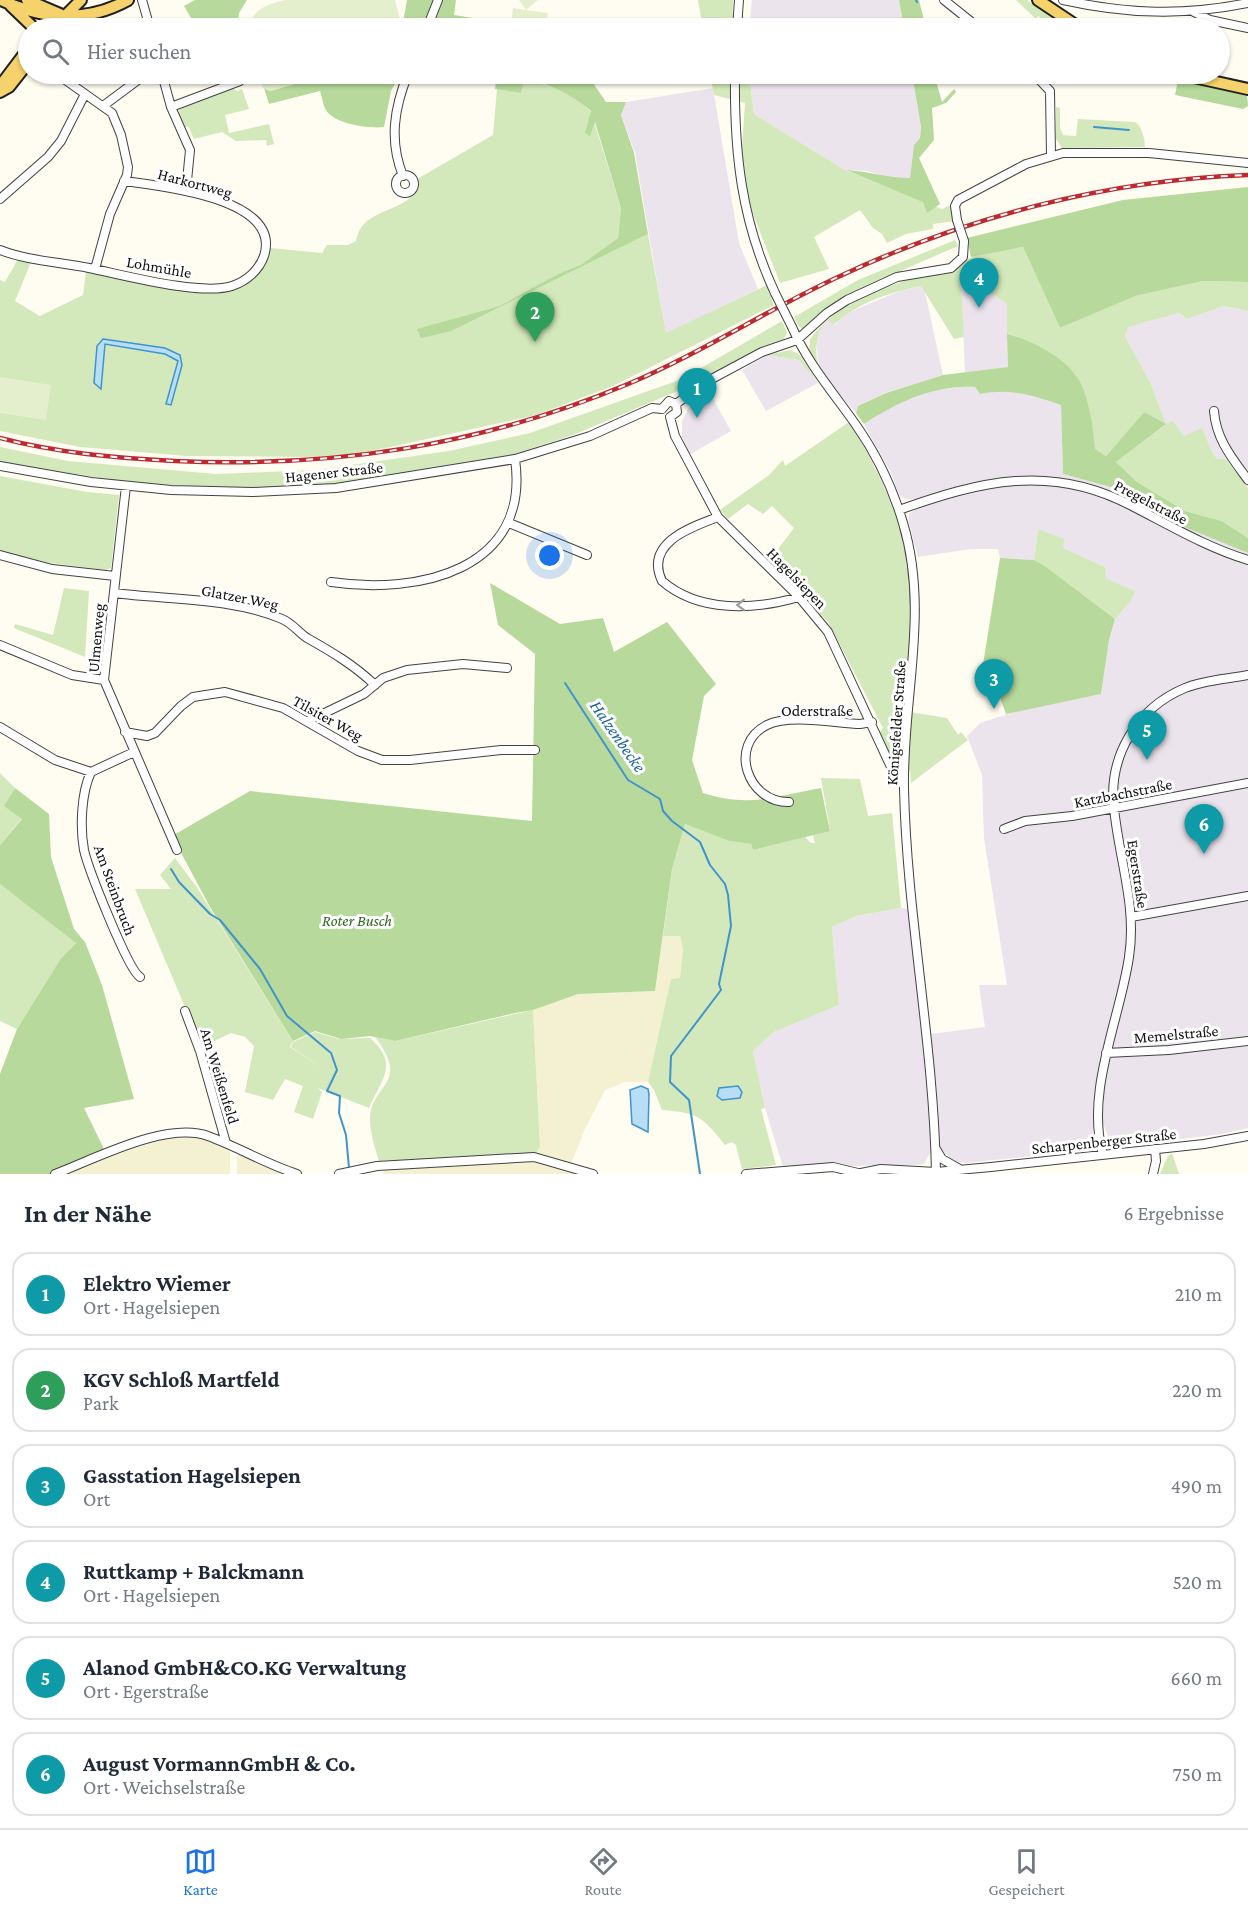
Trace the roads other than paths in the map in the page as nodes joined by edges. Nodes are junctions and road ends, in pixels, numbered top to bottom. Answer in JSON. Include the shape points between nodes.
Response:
{"nodes":[{"id":1,"x":27,"y":0,"type":"edge"},
{"id":2,"x":81,"y":0,"type":"edge"},
{"id":3,"x":128,"y":0,"type":"edge"},
{"id":4,"x":142,"y":0,"type":"edge"},
{"id":5,"x":438,"y":0,"type":"edge"},
{"id":6,"x":739,"y":0,"type":"edge"},
{"id":7,"x":944,"y":0,"type":"edge"},
{"id":8,"x":1063,"y":0,"type":"edge"},
{"id":9,"x":1044,"y":1,"type":"edge"},
{"id":10,"x":5,"y":2,"type":"edge"},
{"id":11,"x":1248,"y":3,"type":"edge"},
{"id":12,"x":1192,"y":11,"type":"junction"},
{"id":13,"x":23,"y":18,"type":"edge"},
{"id":14,"x":48,"y":18,"type":"edge"},
{"id":15,"x":55,"y":18,"type":"edge"},
{"id":16,"x":65,"y":18,"type":"edge"},
{"id":17,"x":80,"y":18,"type":"edge"},
{"id":18,"x":147,"y":18,"type":"edge"},
{"id":19,"x":431,"y":18,"type":"edge"},
{"id":20,"x":738,"y":18,"type":"edge"},
{"id":21,"x":966,"y":18,"type":"edge"},
{"id":22,"x":1067,"y":18,"type":"edge"},
{"id":23,"x":1206,"y":18,"type":"edge"},
{"id":24,"x":1230,"y":24,"type":"edge"},
{"id":25,"x":1248,"y":28,"type":"edge"},
{"id":26,"x":18,"y":62,"type":"edge"},
{"id":27,"x":18,"y":76,"type":"edge"},
{"id":28,"x":71,"y":84,"type":"edge"},
{"id":29,"x":133,"y":84,"type":"edge"},
{"id":30,"x":165,"y":84,"type":"edge"},
{"id":31,"x":232,"y":84,"type":"edge"},
{"id":32,"x":405,"y":84,"type":"edge"},
{"id":33,"x":735,"y":84,"type":"edge"},
{"id":34,"x":1043,"y":84,"type":"edge"},
{"id":35,"x":1225,"y":84,"type":"edge"},
{"id":36,"x":0,"y":86,"type":"edge"},
{"id":37,"x":1248,"y":89,"type":"edge"},
{"id":38,"x":0,"y":92,"type":"edge"},
{"id":39,"x":85,"y":94,"type":"junction"},
{"id":40,"x":103,"y":106,"type":"junction"},
{"id":41,"x":171,"y":107,"type":"junction"},
{"id":42,"x":1051,"y":155,"type":"junction"},
{"id":43,"x":1248,"y":163,"type":"edge"},
{"id":44,"x":403,"y":176,"type":"dead end"},
{"id":45,"x":124,"y":181,"type":"junction"},
{"id":46,"x":186,"y":191,"type":"junction"},
{"id":47,"x":0,"y":199,"type":"edge"},
{"id":48,"x":256,"y":220,"type":"joint"},
{"id":49,"x":0,"y":250,"type":"edge"},
{"id":50,"x":95,"y":269,"type":"junction"},
{"id":51,"x":797,"y":340,"type":"junction"},
{"id":52,"x":676,"y":404,"type":"junction"},
{"id":53,"x":662,"y":408,"type":"junction"},
{"id":54,"x":1214,"y":411,"type":"dead end"},
{"id":55,"x":670,"y":417,"type":"junction"},
{"id":56,"x":514,"y":459,"type":"junction"},
{"id":57,"x":0,"y":466,"type":"edge"},
{"id":58,"x":1248,"y":480,"type":"edge"},
{"id":59,"x":126,"y":486,"type":"junction"},
{"id":60,"x":899,"y":510,"type":"junction"},
{"id":61,"x":718,"y":517,"type":"junction"},
{"id":62,"x":510,"y":523,"type":"junction"},
{"id":63,"x":0,"y":555,"type":"edge"},
{"id":64,"x":587,"y":555,"type":"dead end"},
{"id":65,"x":1248,"y":560,"type":"edge"},
{"id":66,"x":115,"y":576,"type":"junction"},
{"id":67,"x":331,"y":582,"type":"dead end"},
{"id":68,"x":114,"y":592,"type":"junction"},
{"id":69,"x":799,"y":597,"type":"junction"},
{"id":70,"x":0,"y":645,"type":"edge"},
{"id":71,"x":507,"y":668,"type":"dead end"},
{"id":72,"x":1248,"y":675,"type":"edge"},
{"id":73,"x":104,"y":680,"type":"junction"},
{"id":74,"x":375,"y":685,"type":"junction"},
{"id":75,"x":308,"y":721,"type":"junction"},
{"id":76,"x":872,"y":722,"type":"junction"},
{"id":77,"x":0,"y":728,"type":"edge"},
{"id":78,"x":125,"y":732,"type":"junction"},
{"id":79,"x":535,"y":750,"type":"dead end"},
{"id":80,"x":134,"y":752,"type":"junction"},
{"id":81,"x":891,"y":767,"type":"dead end"},
{"id":82,"x":90,"y":772,"type":"junction"},
{"id":83,"x":1248,"y":783,"type":"edge"},
{"id":84,"x":789,"y":802,"type":"dead end"},
{"id":85,"x":1114,"y":809,"type":"junction"},
{"id":86,"x":1004,"y":829,"type":"dead end"},
{"id":87,"x":177,"y":850,"type":"dead end"},
{"id":88,"x":1248,"y":896,"type":"edge"},
{"id":89,"x":1131,"y":917,"type":"junction"},
{"id":90,"x":140,"y":977,"type":"dead end"},
{"id":91,"x":185,"y":1011,"type":"dead end"},
{"id":92,"x":1248,"y":1041,"type":"edge"},
{"id":93,"x":1106,"y":1053,"type":"junction"},
{"id":94,"x":1248,"y":1136,"type":"edge"},
{"id":95,"x":226,"y":1143,"type":"junction"},
{"id":96,"x":935,"y":1148,"type":"junction"},
{"id":97,"x":1155,"y":1149,"type":"junction"},
{"id":98,"x":1103,"y":1155,"type":"junction"},
{"id":99,"x":962,"y":1170,"type":"junction"},
{"id":100,"x":346,"y":1172,"type":"edge"},
{"id":101,"x":936,"y":1173,"type":"edge"},
{"id":102,"x":55,"y":1174,"type":"edge"},
{"id":103,"x":297,"y":1174,"type":"edge"},
{"id":104,"x":593,"y":1174,"type":"edge"},
{"id":105,"x":746,"y":1174,"type":"edge"},
{"id":106,"x":857,"y":1174,"type":"edge"},
{"id":107,"x":1153,"y":1174,"type":"edge"}],
"edges":[{"from":1,"to":15,"type":"main road"},
{"from":2,"to":16,"type":"main road"},
{"from":3,"to":17,"type":"main road"},
{"from":4,"to":18,"type":"street"},
{"from":5,"to":19,"type":"street"},
{"from":6,"to":20,"type":"street"},
{"from":7,"to":21,"type":"street"},
{"from":8,"to":12,"type":"street","via":[[1174,14]]},
{"from":9,"to":22,"type":"main road"},
{"from":10,"to":13,"type":"main road"},
{"from":10,"to":14,"type":"main road"},
{"from":11,"to":12,"type":"street"},
{"from":12,"to":23,"type":"street"},
{"from":24,"to":25,"type":"street"},
{"from":26,"to":36,"type":"main road"},
{"from":27,"to":38,"type":"main road"},
{"from":28,"to":39,"type":"street"},
{"from":29,"to":40,"type":"street"},
{"from":30,"to":41,"type":"street"},
{"from":31,"to":41,"type":"street"},
{"from":32,"to":44,"type":"street","via":[[393,138]]},
{"from":33,"to":51,"type":"street","name":"Königsfelder Straße","bridge":true,"via":[[736,163],[748,222]]},
{"from":34,"to":42,"type":"street","via":[[1050,91]]},
{"from":35,"to":37,"type":"main road"},
{"from":39,"to":40,"type":"street"},
{"from":39,"to":47,"type":"street","via":[[48,157]]},
{"from":40,"to":45,"type":"street","via":[[116,120],[121,135],[128,167]]},
{"from":41,"to":46,"type":"street","via":[[190,150]]},
{"from":42,"to":43,"type":"street","via":[[1149,153]]},
{"from":42,"to":51,"type":"street","bridge":true,"via":[[958,200],[955,206],[964,241],[963,257],[951,268],[909,274],[865,291],[827,313]]},
{"from":45,"to":46,"type":"street","name":"Harkortweg"},
{"from":45,"to":50,"type":"street"},
{"from":46,"to":48,"type":"street","name":"Harkortweg","via":[[239,208]]},
{"from":48,"to":50,"type":"street","name":"Lohmühle","via":[[264,237],[265,254],[256,271],[231,286],[189,287]]},
{"from":49,"to":50,"type":"street","name":"Lohmühle"},
{"from":51,"to":52,"type":"street","via":[[762,352],[706,382]]},
{"from":51,"to":60,"type":"street","name":"Königsfelder Straße","via":[[872,450]]},
{"from":52,"to":53,"type":"street","via":[[669,401]]},
{"from":52,"to":55,"type":"street","via":[[677,412]]},
{"from":53,"to":55,"type":"street"},
{"from":53,"to":56,"type":"street","name":"Hagener Straße","via":[[652,408],[590,436]]},
{"from":54,"to":58,"type":"street","via":[[1220,439]]},
{"from":55,"to":61,"type":"street","name":"Hagelsiepen","via":[[675,436]]},
{"from":56,"to":59,"type":"street","name":"Hagener Straße","via":[[301,491],[205,492]]},
{"from":56,"to":62,"type":"street","via":[[517,497]]},
{"from":57,"to":59,"type":"street","name":"Hagener Straße"},
{"from":59,"to":66,"type":"street","name":"Ulmenweg"},
{"from":60,"to":65,"type":"street","name":"Pregelstraße","via":[[972,486],[1026,479],[1055,481],[1105,493],[1204,544]]},
{"from":60,"to":96,"type":"street","name":"Königsfelder Straße","via":[[909,548],[916,604],[904,788]]},
{"from":61,"to":69,"type":"street","name":"Hagelsiepen"},
{"from":69,"to":61,"type":"street","one_way":true,"via":[[761,604],[712,604],[687,596],[662,580],[660,557],[672,538]]},
{"from":62,"to":64,"type":"street"},
{"from":62,"to":67,"type":"street","via":[[487,552],[453,571],[398,583]]},
{"from":63,"to":66,"type":"street","via":[[52,569]]},
{"from":66,"to":68,"type":"street","name":"Ulmenweg"},
{"from":68,"to":73,"type":"street","name":"Ulmenweg"},
{"from":68,"to":74,"type":"street","name":"Glatzer Weg","via":[[214,603],[280,618],[351,663]]},
{"from":69,"to":76,"type":"street","name":"Hagelsiepen","via":[[828,632]]},
{"from":70,"to":73,"type":"street","via":[[72,675]]},
{"from":71,"to":74,"type":"street","via":[[426,666],[383,678]]},
{"from":72,"to":85,"type":"street","name":"Egerstraße","via":[[1187,687],[1152,709],[1131,732],[1118,759],[1112,788]]},
{"from":73,"to":78,"type":"street","name":"Ulmenweg"},
{"from":74,"to":75,"type":"street","via":[[345,705]]},
{"from":75,"to":78,"type":"street","name":"Tilsiter Weg","via":[[265,702],[215,691],[193,698],[155,733],[147,736]]},
{"from":75,"to":79,"type":"street","name":"Tilsiter Weg","via":[[358,751],[382,760]]},
{"from":76,"to":81,"type":"street","name":"Hagelsiepen"},
{"from":76,"to":84,"type":"street","name":"Oderstraße","via":[[787,720],[759,731],[746,754],[747,773],[759,792],[779,802]]},
{"from":77,"to":82,"type":"street","via":[[55,760]]},
{"from":78,"to":80,"type":"street","name":"Ulmenweg"},
{"from":80,"to":82,"type":"street"},
{"from":80,"to":87,"type":"street","name":"Ulmenweg"},
{"from":82,"to":90,"type":"street","name":"Am Steinbruch","via":[[85,787],[84,852],[121,944]]},
{"from":83,"to":85,"type":"street","name":"Katzbachstraße"},
{"from":85,"to":86,"type":"street","name":"Katzbachstraße","via":[[1025,821]]},
{"from":85,"to":89,"type":"street","name":"Egerstraße"},
{"from":88,"to":89,"type":"street"},
{"from":89,"to":93,"type":"street","name":"Egerstraße","via":[[1130,955]]},
{"from":91,"to":95,"type":"street","name":"Am Weißenfeld"},
{"from":92,"to":93,"type":"street","name":"Memelstraße"},
{"from":93,"to":98,"type":"street","name":"Egerstraße","via":[[1098,1123]]},
{"from":94,"to":97,"type":"street","name":"Scharpenberger Straße"},
{"from":95,"to":102,"type":"street","via":[[182,1132],[156,1137]]},
{"from":95,"to":103,"type":"street","name":"Am Weißenfeld"},
{"from":96,"to":99,"type":"street","via":[[947,1163]]},
{"from":96,"to":101,"type":"street","name":"Königsfelder Straße"},
{"from":97,"to":98,"type":"street","name":"Scharpenberger Straße"},
{"from":97,"to":107,"type":"street"},
{"from":98,"to":99,"type":"street","name":"Scharpenberger Straße"},
{"from":99,"to":101,"type":"street","name":"Scharpenberger Straße"},
{"from":100,"to":104,"type":"street","via":[[534,1157]]},
{"from":101,"to":106,"type":"street","name":"Scharpenberger Straße","via":[[881,1169]]},
{"from":105,"to":106,"type":"street","via":[[833,1167]]}]}
